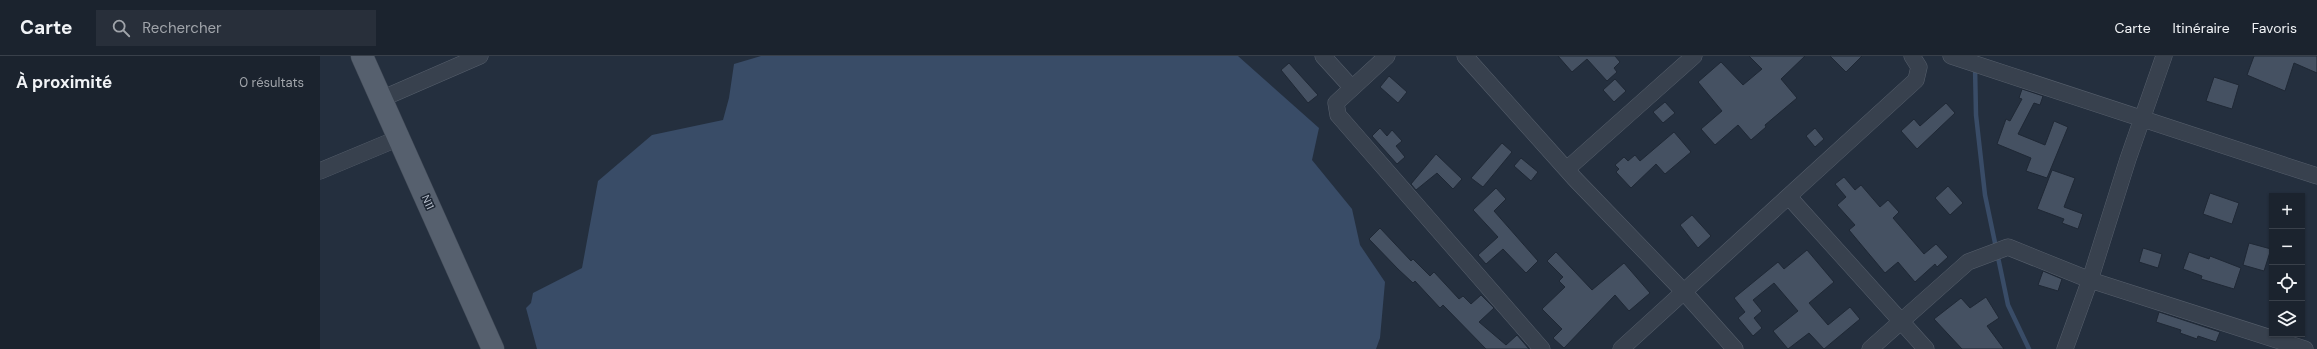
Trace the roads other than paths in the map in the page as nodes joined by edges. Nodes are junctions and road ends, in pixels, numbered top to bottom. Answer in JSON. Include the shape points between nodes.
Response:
{"nodes":[{"id":1,"x":362,"y":56,"type":"edge"},
{"id":2,"x":480,"y":56,"type":"edge"},
{"id":3,"x":1323,"y":56,"type":"edge"},
{"id":4,"x":1387,"y":56,"type":"edge"},
{"id":5,"x":1465,"y":56,"type":"edge"},
{"id":6,"x":1694,"y":56,"type":"edge"},
{"id":7,"x":1912,"y":56,"type":"edge"},
{"id":8,"x":1951,"y":56,"type":"edge"},
{"id":9,"x":2164,"y":56,"type":"edge"},
{"id":10,"x":1352,"y":88,"type":"junction"},
{"id":11,"x":381,"y":99,"type":"junction"},
{"id":12,"x":2143,"y":119,"type":"junction"},
{"id":13,"x":399,"y":138,"type":"junction"},
{"id":14,"x":1567,"y":169,"type":"junction"},
{"id":15,"x":320,"y":171,"type":"edge"},
{"id":16,"x":2317,"y":176,"type":"edge"},
{"id":17,"x":1789,"y":197,"type":"junction"},
{"id":18,"x":2090,"y":280,"type":"junction"},
{"id":19,"x":1684,"y":292,"type":"junction"},
{"id":20,"x":1900,"y":322,"type":"junction"},
{"id":21,"x":494,"y":349,"type":"edge"},
{"id":22,"x":1542,"y":349,"type":"edge"},
{"id":23,"x":1621,"y":349,"type":"edge"},
{"id":24,"x":1735,"y":349,"type":"edge"},
{"id":25,"x":1870,"y":349,"type":"edge"},
{"id":26,"x":1926,"y":349,"type":"edge"},
{"id":27,"x":2065,"y":349,"type":"edge"},
{"id":28,"x":2305,"y":349,"type":"edge"}],
"edges":[{"from":1,"to":11,"type":"main road","name":"N11"},
{"from":2,"to":11,"type":"street"},
{"from":3,"to":10,"type":"street"},
{"from":4,"to":10,"type":"street"},
{"from":5,"to":14,"type":"street"},
{"from":6,"to":14,"type":"street"},
{"from":7,"to":17,"type":"street","via":[[1920,67],[1916,80]]},
{"from":8,"to":12,"type":"street"},
{"from":9,"to":12,"type":"street"},
{"from":10,"to":22,"type":"street","via":[[1336,103],[1338,115]]},
{"from":11,"to":13,"type":"main road","name":"N11"},
{"from":12,"to":16,"type":"street"},
{"from":12,"to":18,"type":"street"},
{"from":13,"to":15,"type":"street"},
{"from":13,"to":21,"type":"main road","name":"N11"},
{"from":14,"to":19,"type":"street"},
{"from":17,"to":19,"type":"street"},
{"from":17,"to":20,"type":"street"},
{"from":18,"to":20,"type":"street","via":[[2008,247],[1968,262]]},
{"from":18,"to":27,"type":"street"},
{"from":18,"to":28,"type":"street"},
{"from":19,"to":23,"type":"street"},
{"from":19,"to":24,"type":"street"},
{"from":20,"to":25,"type":"street"},
{"from":20,"to":26,"type":"street"}]}
